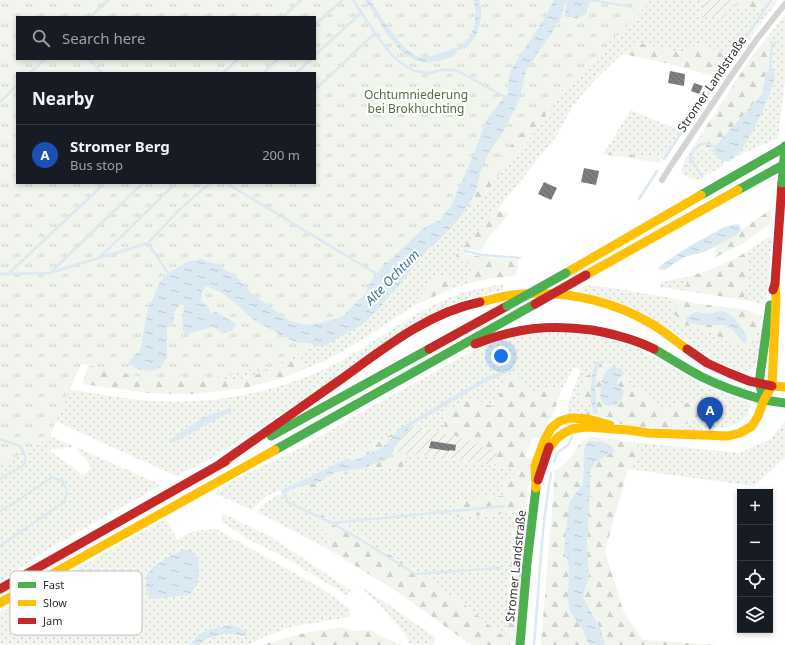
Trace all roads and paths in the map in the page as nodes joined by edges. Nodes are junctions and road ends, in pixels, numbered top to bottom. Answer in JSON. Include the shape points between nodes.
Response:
{"nodes":[{"id":1,"x":785,"y":4,"type":"edge"},
{"id":2,"x":785,"y":146,"type":"edge"},
{"id":3,"x":785,"y":164,"type":"edge"},
{"id":4,"x":662,"y":180,"type":"dead end"},
{"id":5,"x":771,"y":325,"type":"junction"},
{"id":6,"x":432,"y":362,"type":"junction"},
{"id":7,"x":759,"y":383,"type":"junction"},
{"id":8,"x":772,"y":386,"type":"junction"},
{"id":9,"x":785,"y":387,"type":"edge"},
{"id":10,"x":764,"y":400,"type":"junction"},
{"id":11,"x":785,"y":403,"type":"edge"},
{"id":12,"x":560,"y":422,"type":"junction"},
{"id":13,"x":628,"y":430,"type":"junction"},
{"id":14,"x":547,"y":451,"type":"junction"},
{"id":15,"x":220,"y":464,"type":"junction"},
{"id":16,"x":536,"y":489,"type":"junction"},
{"id":17,"x":32,"y":571,"type":"edge"},
{"id":18,"x":57,"y":571,"type":"edge"},
{"id":19,"x":10,"y":583,"type":"edge"},
{"id":20,"x":0,"y":589,"type":"edge"},
{"id":21,"x":10,"y":597,"type":"edge"},
{"id":22,"x":0,"y":603,"type":"edge"},
{"id":23,"x":520,"y":645,"type":"edge"}],
"edges":[{"from":1,"to":4,"type":"street","name":"Stromer Landstraße","via":[[731,76]]},
{"from":2,"to":5,"type":"main road","name":"Stromer Landstraße","bridge":true},
{"from":2,"to":15,"type":"main road","bridge":true,"via":[[507,306]]},
{"from":3,"to":6,"type":"main road","bridge":true},
{"from":5,"to":7,"type":"main road","name":"Stromer Landstraße"},
{"from":5,"to":8,"type":"main road","name":"Stromer Landstraße"},
{"from":6,"to":10,"type":"main road","via":[[501,335],[553,327],[581,329],[614,334],[643,344],[701,377]]},
{"from":6,"to":18,"type":"main road"},
{"from":7,"to":8,"type":"main road"},
{"from":7,"to":10,"type":"main road","name":"Stromer Landstraße"},
{"from":7,"to":15,"type":"main road","via":[[707,363],[650,323],[594,300],[546,293],[512,295],[470,304],[443,314],[413,330]]},
{"from":8,"to":9,"type":"main road"},
{"from":8,"to":10,"type":"main road","name":"Stromer Landstraße"},
{"from":10,"to":11,"type":"main road"},
{"from":10,"to":13,"type":"main road","name":"Stromer Landstraße","via":[[752,426],[728,436]]},
{"from":12,"to":13,"type":"main road","name":"Stromer Landstraße","via":[[570,418],[588,419]]},
{"from":12,"to":14,"type":"main road","name":"Stromer Landstraße"},
{"from":12,"to":16,"type":"main road","name":"Stromer Landstraße","via":[[551,428],[535,466]]},
{"from":13,"to":14,"type":"main road","name":"Stromer Landstraße","via":[[586,427],[572,429],[557,438]]},
{"from":14,"to":16,"type":"main road","name":"Stromer Landstraße"},
{"from":15,"to":17,"type":"main road"},
{"from":16,"to":23,"type":"main road","name":"Stromer Landstraße"},
{"from":19,"to":20,"type":"main road"},
{"from":21,"to":22,"type":"main road"}]}
